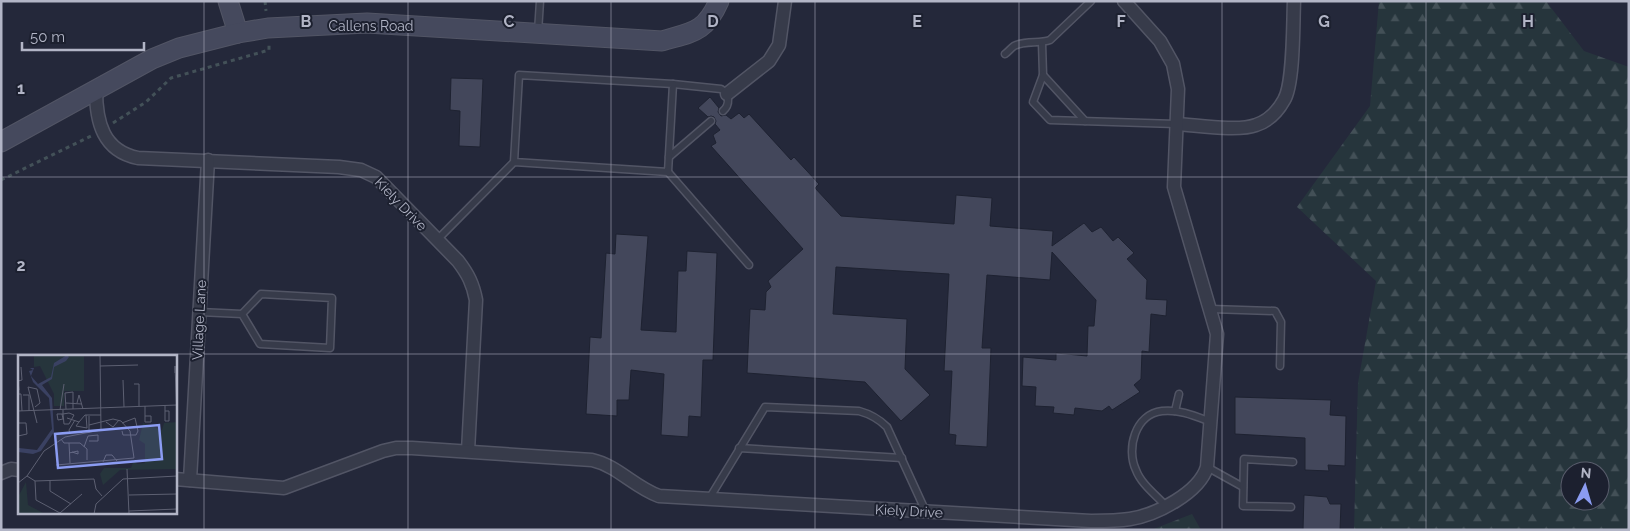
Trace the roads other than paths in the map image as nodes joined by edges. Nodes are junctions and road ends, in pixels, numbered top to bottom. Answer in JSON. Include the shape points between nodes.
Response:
{"nodes":[{"id":1,"x":228,"y":1,"type":"edge"},
{"id":2,"x":540,"y":1,"type":"edge"},
{"id":3,"x":719,"y":1,"type":"edge"},
{"id":4,"x":784,"y":1,"type":"edge"},
{"id":5,"x":1091,"y":1,"type":"edge"},
{"id":6,"x":1124,"y":1,"type":"edge"},
{"id":7,"x":1294,"y":1,"type":"edge"},
{"id":8,"x":238,"y":33,"type":"junction"},
{"id":9,"x":538,"y":33,"type":"junction"},
{"id":10,"x":1042,"y":43,"type":"junction"},
{"id":11,"x":1005,"y":54,"type":"dead end"},
{"id":12,"x":1043,"y":75,"type":"junction"},
{"id":13,"x":673,"y":84,"type":"junction"},
{"id":14,"x":96,"y":90,"type":"junction"},
{"id":15,"x":727,"y":94,"type":"junction"},
{"id":16,"x":723,"y":111,"type":"dead end"},
{"id":17,"x":711,"y":121,"type":"dead end"},
{"id":18,"x":1085,"y":121,"type":"junction"},
{"id":19,"x":1176,"y":124,"type":"junction"},
{"id":20,"x":1,"y":142,"type":"edge"},
{"id":21,"x":669,"y":157,"type":"junction"},
{"id":22,"x":208,"y":160,"type":"junction"},
{"id":23,"x":514,"y":162,"type":"junction"},
{"id":24,"x":668,"y":172,"type":"junction"},
{"id":25,"x":437,"y":240,"type":"junction"},
{"id":26,"x":749,"y":265,"type":"dead end"},
{"id":27,"x":1211,"y":309,"type":"junction"},
{"id":28,"x":199,"y":312,"type":"junction"},
{"id":29,"x":242,"y":314,"type":"junction"},
{"id":30,"x":1280,"y":366,"type":"dead end"},
{"id":31,"x":1179,"y":394,"type":"dead end"},
{"id":32,"x":1175,"y":411,"type":"junction"},
{"id":33,"x":1211,"y":422,"type":"junction"},
{"id":34,"x":740,"y":448,"type":"junction"},
{"id":35,"x":468,"y":451,"type":"junction"},
{"id":36,"x":902,"y":458,"type":"junction"},
{"id":37,"x":1293,"y":462,"type":"dead end"},
{"id":38,"x":1207,"y":467,"type":"junction"},
{"id":39,"x":18,"y":470,"type":"edge"},
{"id":40,"x":1,"y":473,"type":"edge"},
{"id":41,"x":176,"y":480,"type":"edge"},
{"id":42,"x":190,"y":480,"type":"junction"},
{"id":43,"x":1243,"y":486,"type":"junction"},
{"id":44,"x":709,"y":499,"type":"junction"},
{"id":45,"x":1166,"y":506,"type":"junction"},
{"id":46,"x":1291,"y":508,"type":"dead end"},
{"id":47,"x":926,"y":512,"type":"junction"}],
"edges":[{"from":1,"to":8,"type":"street"},
{"from":2,"to":9,"type":"lane"},
{"from":3,"to":9,"type":"street","name":"Callens Road","via":[[700,30],[662,40]]},
{"from":4,"to":15,"type":"street","via":[[779,45],[769,62]]},
{"from":5,"to":10,"type":"lane","via":[[1050,40]]},
{"from":6,"to":19,"type":"street","name":"Kiely Drive","via":[[1160,41],[1173,64],[1178,89]]},
{"from":7,"to":19,"type":"street","via":[[1286,99],[1274,115],[1255,126],[1234,128]]},
{"from":8,"to":9,"type":"street","name":"Callens Road","via":[[268,28],[367,23]]},
{"from":8,"to":14,"type":"street","name":"Callens Road","via":[[179,48]]},
{"from":10,"to":11,"type":"lane","via":[[1015,46]]},
{"from":10,"to":12,"type":"lane"},
{"from":12,"to":18,"type":"lane"},
{"from":12,"to":18,"type":"lane","via":[[1032,102],[1050,120]]},
{"from":13,"to":15,"type":"lane","via":[[721,89]]},
{"from":13,"to":21,"type":"lane"},
{"from":13,"to":23,"type":"lane","via":[[520,75]]},
{"from":14,"to":20,"type":"street","name":"Callens Road"},
{"from":14,"to":22,"type":"street","name":"Kiely Drive","via":[[96,108],[102,130],[118,151],[138,158]]},
{"from":15,"to":16,"type":"lane","via":[[728,104]]},
{"from":17,"to":21,"type":"lane"},
{"from":18,"to":19,"type":"lane"},
{"from":19,"to":27,"type":"street","name":"Kiely Drive","via":[[1174,187]]},
{"from":21,"to":24,"type":"lane"},
{"from":22,"to":25,"type":"street","name":"Kiely Drive","via":[[339,167],[369,173],[376,176]]},
{"from":22,"to":28,"type":"street","name":"Village Lane"},
{"from":23,"to":24,"type":"lane"},
{"from":23,"to":25,"type":"lane"},
{"from":24,"to":26,"type":"lane"},
{"from":25,"to":35,"type":"street","name":"Kiely Drive","via":[[458,260],[474,285],[476,300]]},
{"from":27,"to":30,"type":"lane","via":[[1275,312],[1281,322]]},
{"from":27,"to":33,"type":"street","name":"Kiely Drive","via":[[1217,334]]},
{"from":28,"to":29,"type":"lane"},
{"from":28,"to":42,"type":"street","name":"Village Lane"},
{"from":29,"to":29,"type":"lane","via":[[261,294],[332,298],[330,348],[260,344]]},
{"from":31,"to":32,"type":"lane"},
{"from":32,"to":33,"type":"lane"},
{"from":32,"to":45,"type":"lane","via":[[1160,411],[1152,415],[1138,428],[1132,444],[1136,471]]},
{"from":33,"to":38,"type":"street","name":"Kiely Drive"},
{"from":34,"to":36,"type":"lane"},
{"from":34,"to":36,"type":"lane","via":[[765,406],[859,411],[879,419],[887,427]]},
{"from":34,"to":44,"type":"lane"},
{"from":35,"to":42,"type":"street","name":"Kiely Drive","via":[[396,448],[284,488]]},
{"from":35,"to":44,"type":"street","name":"Kiely Drive","via":[[592,460],[604,463],[645,491],[659,496]]},
{"from":36,"to":47,"type":"lane"},
{"from":37,"to":43,"type":"lane","via":[[1244,459]]},
{"from":38,"to":43,"type":"lane"},
{"from":38,"to":45,"type":"street","name":"Kiely Drive","via":[[1199,483]]},
{"from":39,"to":40,"type":"street"},
{"from":41,"to":42,"type":"street","name":"Kiely Drive"},
{"from":43,"to":46,"type":"lane","via":[[1243,506]]},
{"from":44,"to":47,"type":"street","name":"Kiely Drive"},
{"from":45,"to":47,"type":"street","name":"Kiely Drive","via":[[1143,516],[1110,521]]}]}
